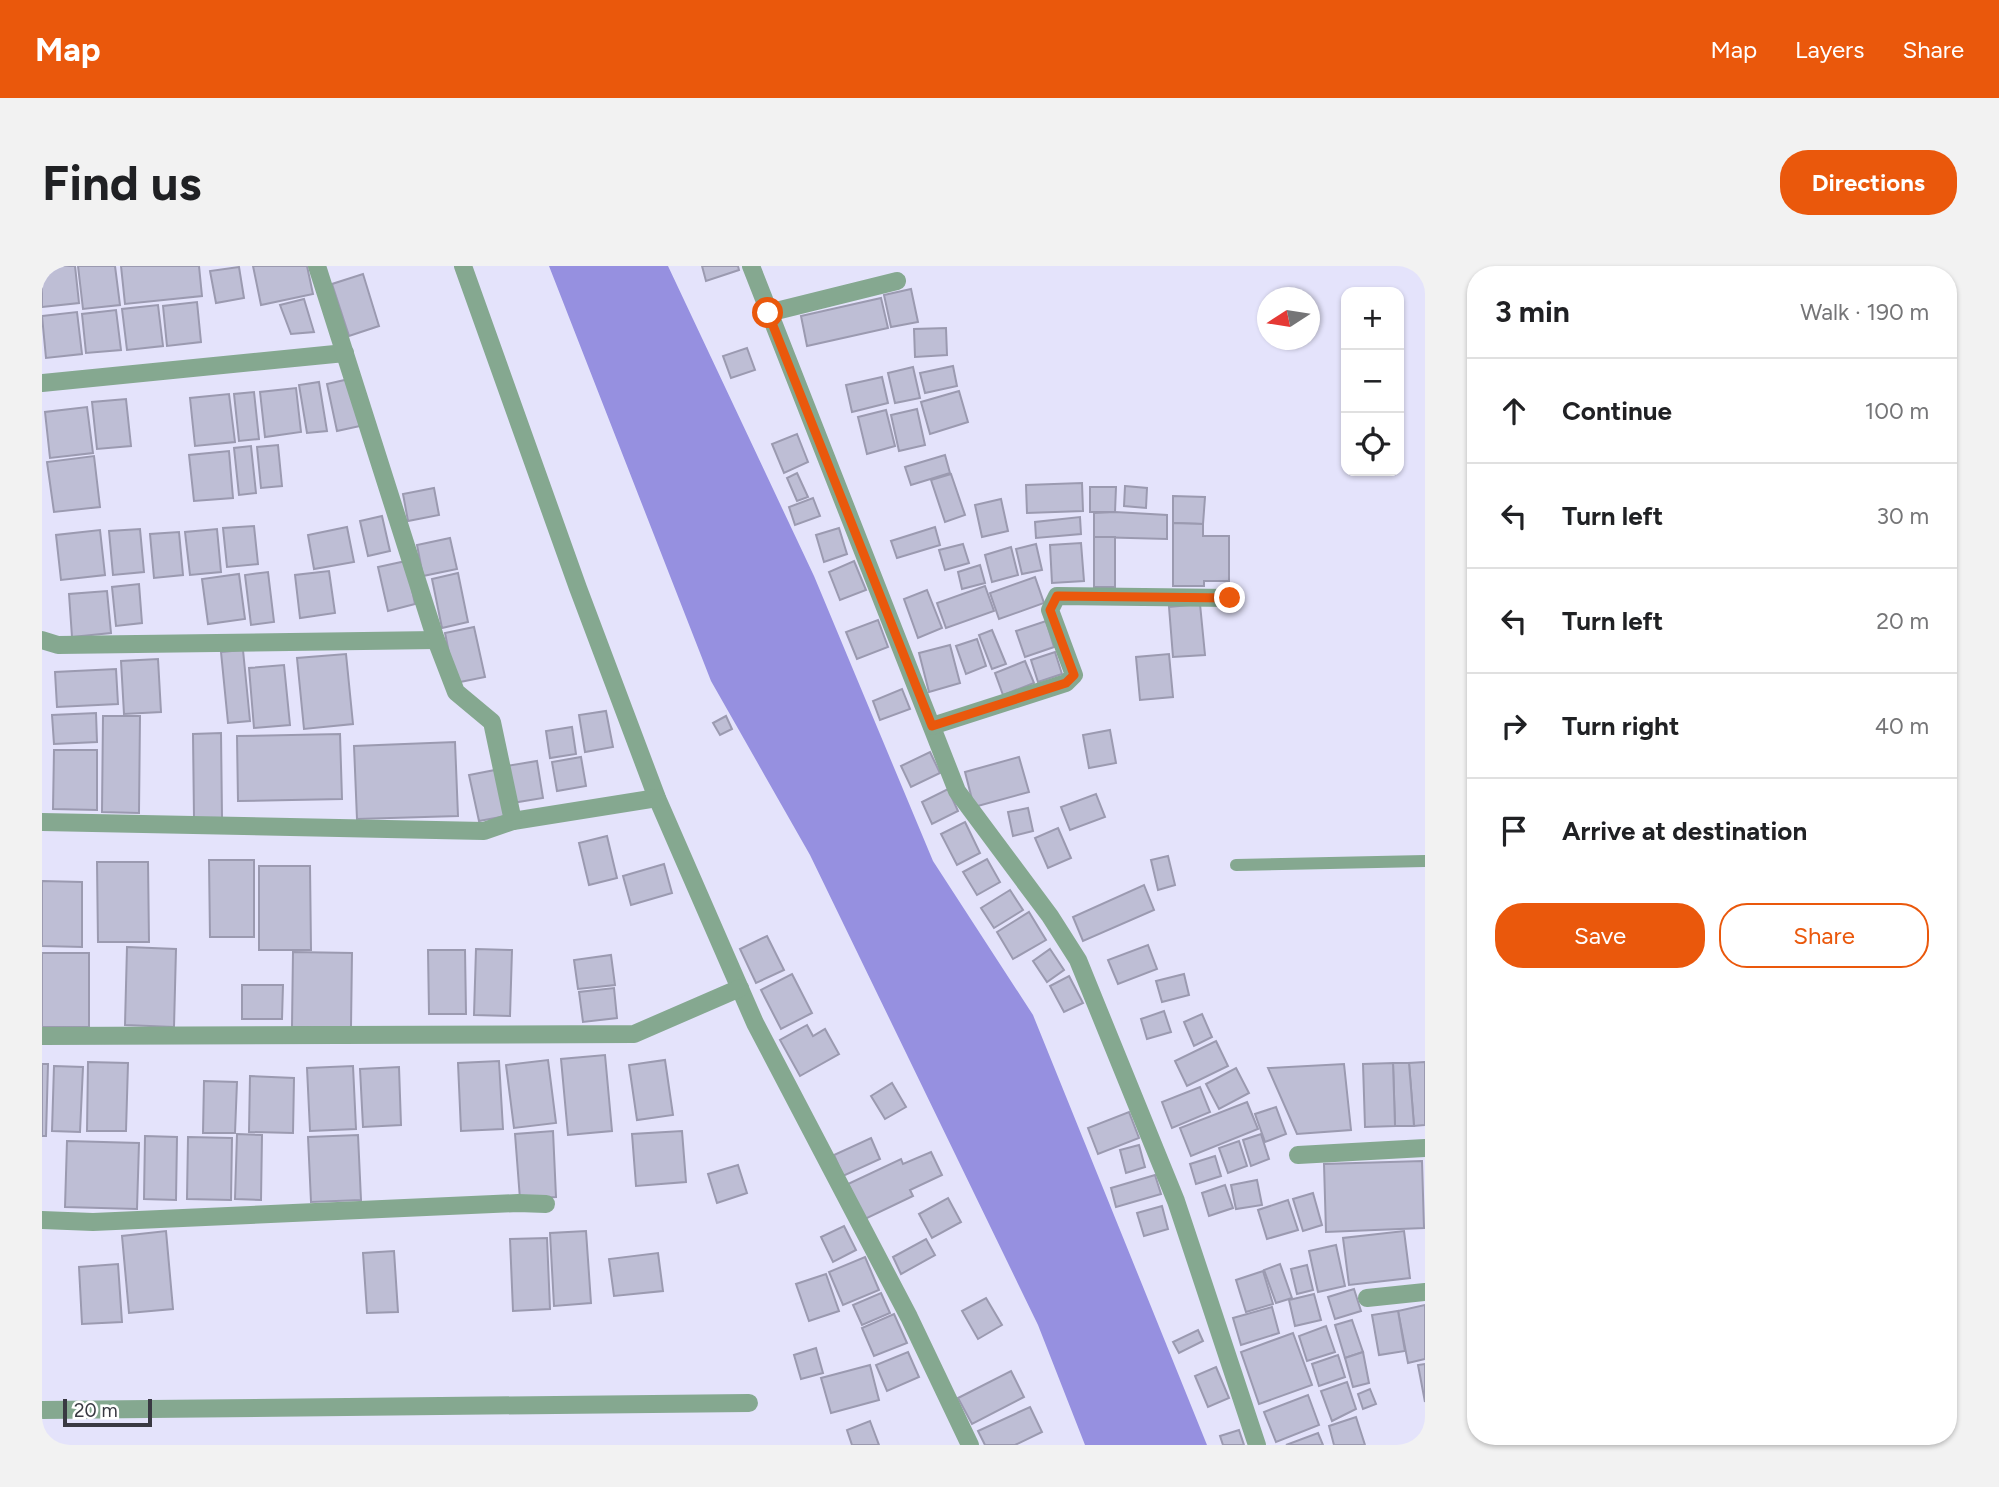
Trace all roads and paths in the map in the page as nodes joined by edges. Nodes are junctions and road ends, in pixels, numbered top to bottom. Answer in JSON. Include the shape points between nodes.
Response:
{"nodes":[{"id":1,"x":317,"y":266,"type":"edge"},
{"id":2,"x":463,"y":266,"type":"edge"},
{"id":3,"x":751,"y":266,"type":"edge"},
{"id":4,"x":897,"y":281,"type":"dead end"},
{"id":5,"x":768,"y":313,"type":"junction"},
{"id":6,"x":345,"y":353,"type":"junction"},
{"id":7,"x":42,"y":383,"type":"edge"},
{"id":8,"x":1230,"y":598,"type":"dead end"},
{"id":9,"x":42,"y":640,"type":"edge"},
{"id":10,"x":436,"y":640,"type":"junction"},
{"id":11,"x":932,"y":726,"type":"junction"},
{"id":12,"x":657,"y":798,"type":"junction"},
{"id":13,"x":513,"y":821,"type":"junction"},
{"id":14,"x":42,"y":822,"type":"edge"},
{"id":15,"x":1425,"y":861,"type":"edge"},
{"id":16,"x":1236,"y":865,"type":"dead end"},
{"id":17,"x":740,"y":988,"type":"junction"},
{"id":18,"x":42,"y":1036,"type":"edge"},
{"id":19,"x":1425,"y":1148,"type":"edge"},
{"id":20,"x":1298,"y":1155,"type":"dead end"},
{"id":21,"x":546,"y":1204,"type":"dead end"},
{"id":22,"x":42,"y":1220,"type":"edge"},
{"id":23,"x":1425,"y":1292,"type":"edge"},
{"id":24,"x":1367,"y":1298,"type":"dead end"},
{"id":25,"x":749,"y":1403,"type":"dead end"},
{"id":26,"x":42,"y":1410,"type":"edge"},
{"id":27,"x":970,"y":1445,"type":"edge"},
{"id":28,"x":1257,"y":1445,"type":"edge"}],
"edges":[{"from":1,"to":6,"type":"street"},
{"from":2,"to":12,"type":"street"},
{"from":3,"to":5,"type":"street"},
{"from":4,"to":5,"type":"street"},
{"from":5,"to":11,"type":"street"},
{"from":6,"to":7,"type":"street"},
{"from":6,"to":10,"type":"street"},
{"from":8,"to":11,"type":"street","via":[[1057,596],[1050,610],[1074,675],[1066,683]]},
{"from":9,"to":10,"type":"street","via":[[58,645]]},
{"from":10,"to":13,"type":"street","via":[[456,692],[492,722]]},
{"from":11,"to":28,"type":"street","via":[[957,792],[1051,916],[1078,960],[1176,1200]]},
{"from":12,"to":13,"type":"street"},
{"from":12,"to":17,"type":"street"},
{"from":13,"to":14,"type":"street","via":[[484,831]]},
{"from":15,"to":16,"type":"lane"},
{"from":17,"to":18,"type":"street","via":[[634,1034]]},
{"from":17,"to":27,"type":"street"},
{"from":19,"to":20,"type":"street"},
{"from":21,"to":22,"type":"street","via":[[93,1222]]},
{"from":23,"to":24,"type":"street"},
{"from":25,"to":26,"type":"street"}]}
